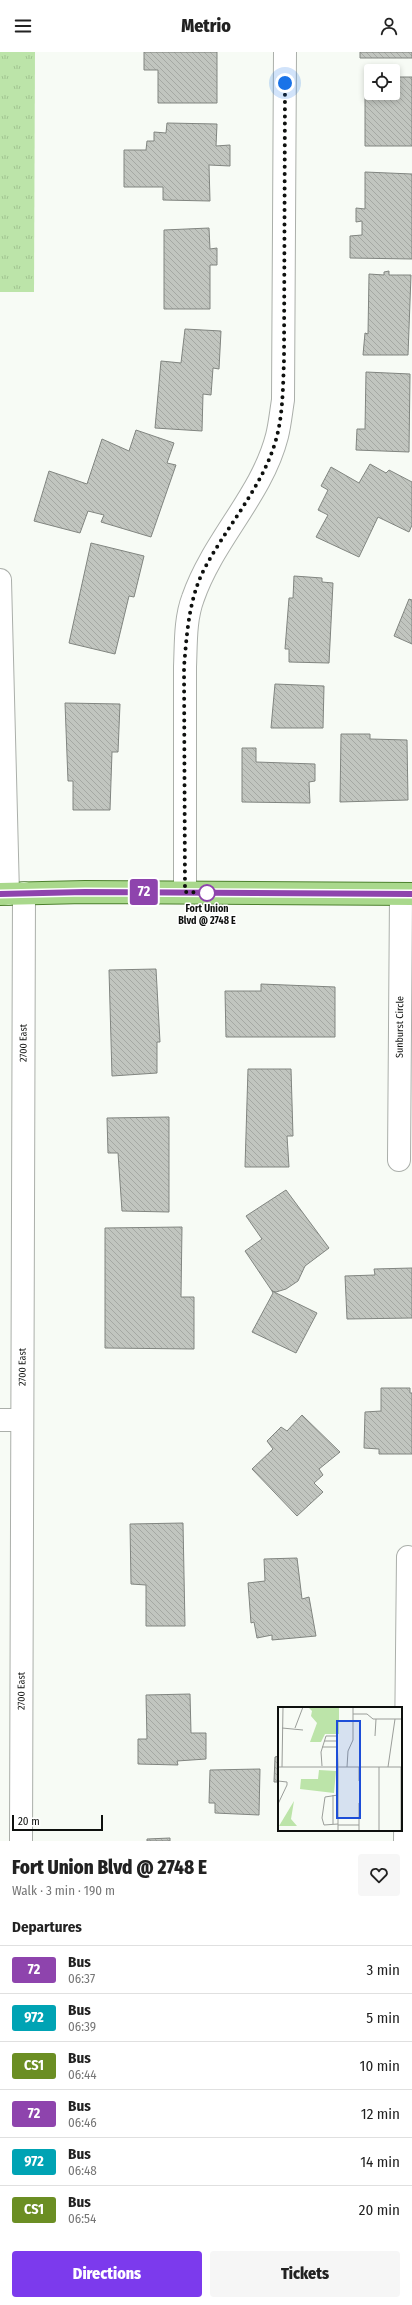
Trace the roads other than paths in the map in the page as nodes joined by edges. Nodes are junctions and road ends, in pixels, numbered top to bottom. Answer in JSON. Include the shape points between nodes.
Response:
{"nodes":[{"id":1,"x":285,"y":52,"type":"edge"},
{"id":2,"x":0,"y":580,"type":"edge"},
{"id":3,"x":185,"y":892,"type":"junction"},
{"id":4,"x":11,"y":894,"type":"edge"},
{"id":5,"x":406,"y":894,"type":"edge"},
{"id":6,"x":399,"y":1160,"type":"dead end"},
{"id":7,"x":0,"y":1420,"type":"edge"},
{"id":8,"x":22,"y":1420,"type":"junction"},
{"id":9,"x":408,"y":1557,"type":"dead end"},
{"id":10,"x":21,"y":1841,"type":"edge"},
{"id":11,"x":405,"y":1841,"type":"edge"}],
"edges":[{"from":1,"to":3,"type":"street","via":[[282,400],[277,436],[266,466],[206,565],[192,599],[184,667]]},
{"from":2,"to":4,"type":"street","name":"2700 East"},
{"from":3,"to":4,"type":"main road"},
{"from":3,"to":5,"type":"main road"},
{"from":4,"to":8,"type":"street","name":"2700 East"},
{"from":5,"to":6,"type":"street","name":"Sunburst Circle"},
{"from":7,"to":8,"type":"street"},
{"from":8,"to":10,"type":"street","name":"2700 East"},
{"from":9,"to":11,"type":"street"}]}
